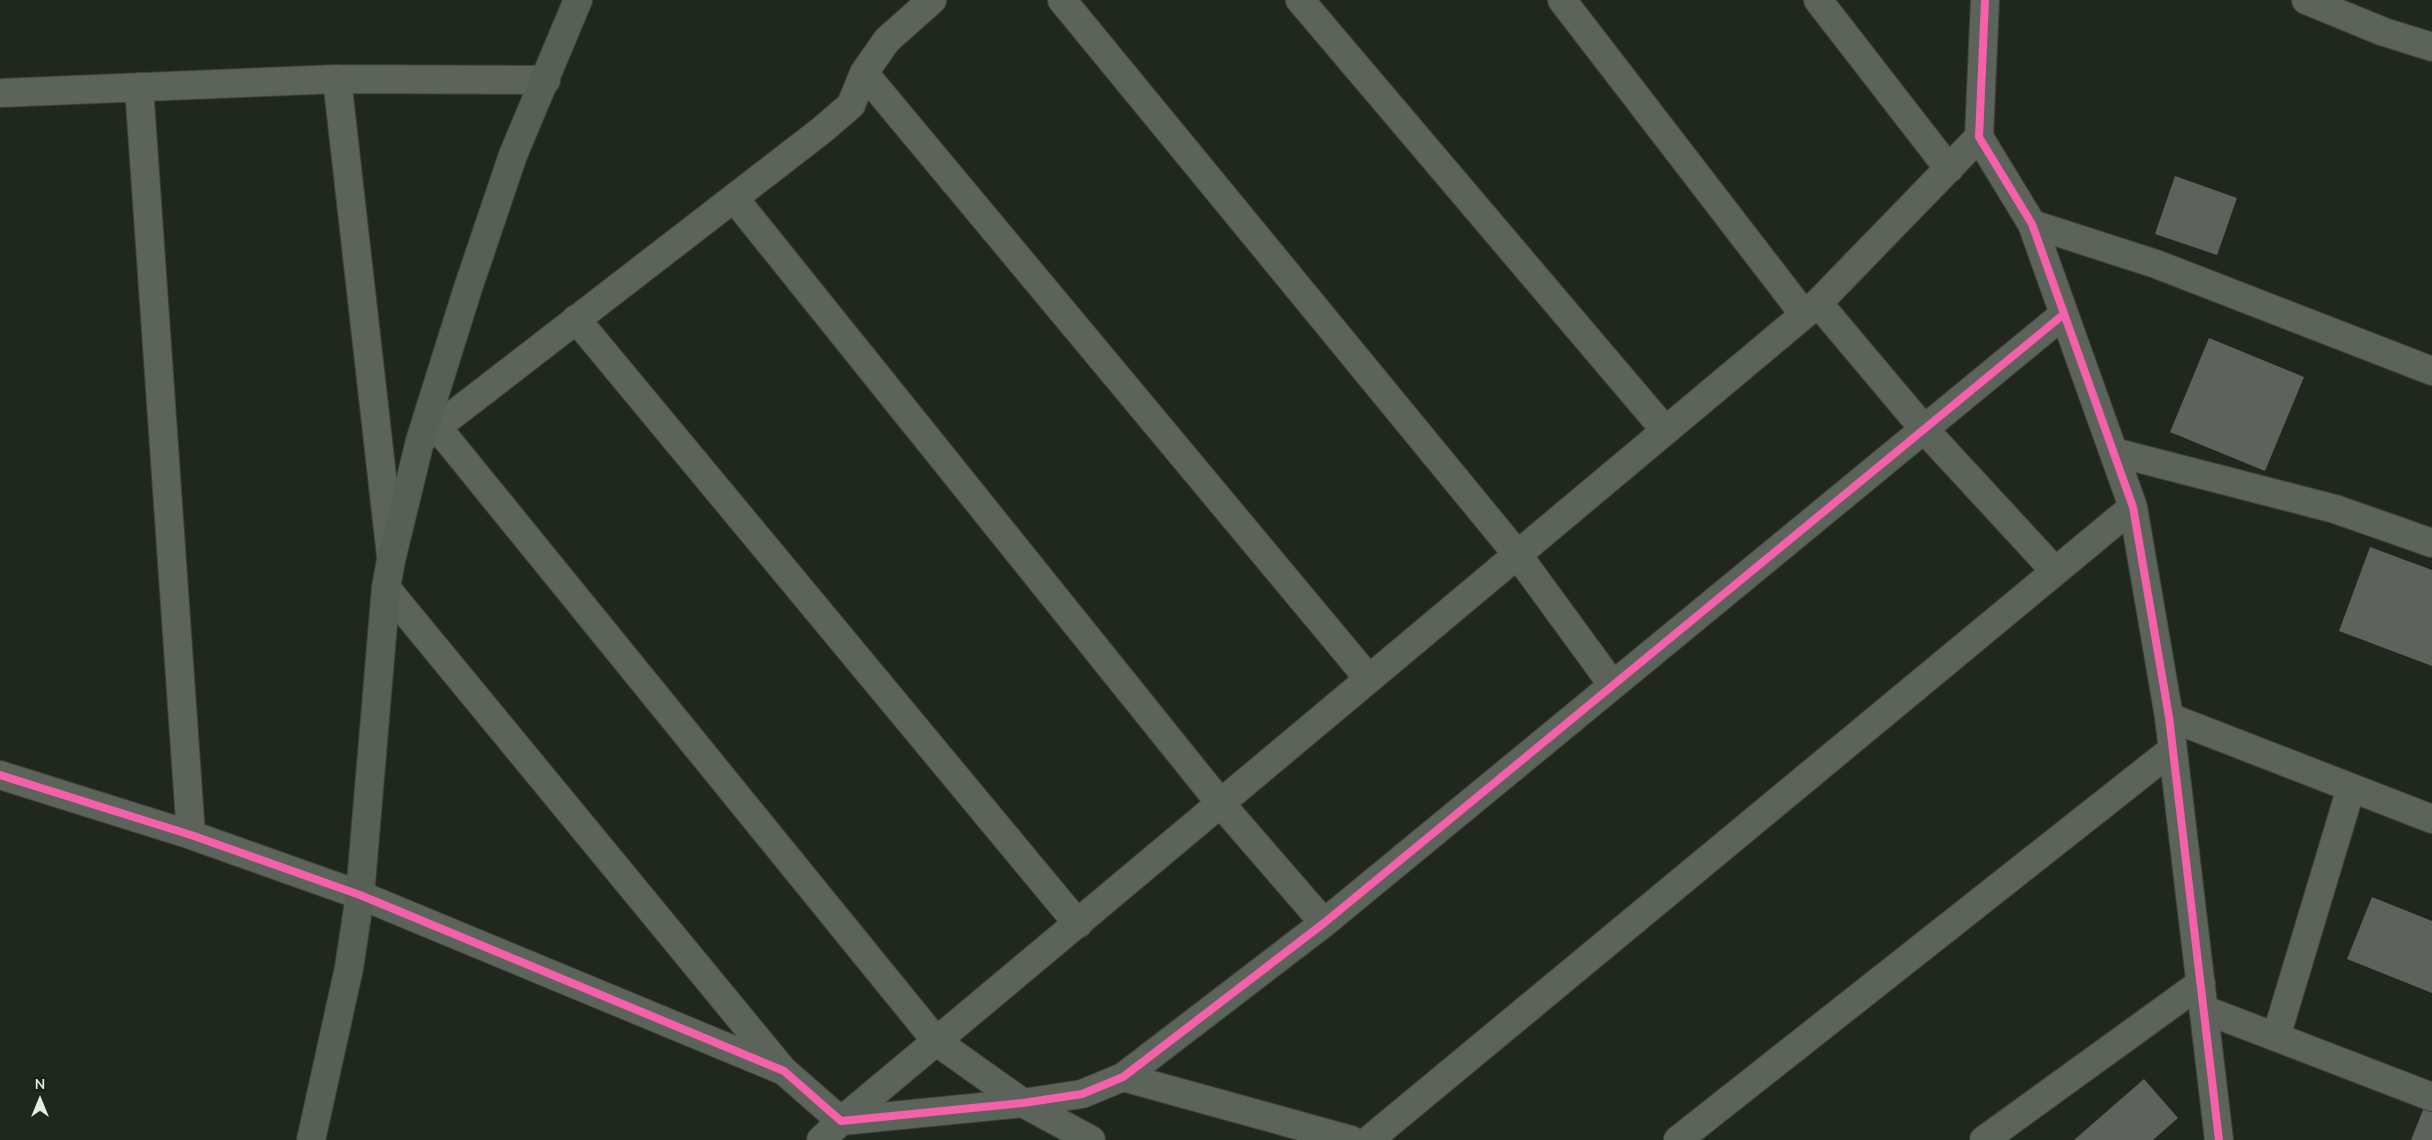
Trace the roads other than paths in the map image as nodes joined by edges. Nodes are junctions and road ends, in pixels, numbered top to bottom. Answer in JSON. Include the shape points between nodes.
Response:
{"nodes":[{"id":1,"x":578,"y":0,"type":"edge"},
{"id":2,"x":932,"y":0,"type":"edge"},
{"id":3,"x":1062,"y":0,"type":"edge"},
{"id":4,"x":1300,"y":0,"type":"edge"},
{"id":5,"x":1562,"y":0,"type":"edge"},
{"id":6,"x":1818,"y":0,"type":"edge"},
{"id":7,"x":1985,"y":0,"type":"edge"},
{"id":8,"x":2306,"y":0,"type":"edge"},
{"id":9,"x":2432,"y":47,"type":"edge"},
{"id":10,"x":864,"y":73,"type":"junction"},
{"id":11,"x":337,"y":78,"type":"junction"},
{"id":12,"x":546,"y":80,"type":"junction"},
{"id":13,"x":139,"y":87,"type":"junction"},
{"id":14,"x":0,"y":92,"type":"edge"},
{"id":15,"x":1979,"y":137,"type":"junction"},
{"id":16,"x":1948,"y":168,"type":"junction"},
{"id":17,"x":734,"y":198,"type":"junction"},
{"id":18,"x":2032,"y":224,"type":"junction"},
{"id":19,"x":1810,"y":308,"type":"junction"},
{"id":20,"x":2064,"y":314,"type":"junction"},
{"id":21,"x":576,"y":320,"type":"junction"},
{"id":22,"x":2432,"y":371,"type":"edge"},
{"id":23,"x":1924,"y":429,"type":"junction"},
{"id":24,"x":1665,"y":430,"type":"junction"},
{"id":25,"x":428,"y":434,"type":"junction"},
{"id":26,"x":2114,"y":452,"type":"junction"},
{"id":27,"x":2133,"y":507,"type":"junction"},
{"id":28,"x":2432,"y":543,"type":"edge"},
{"id":29,"x":1517,"y":554,"type":"junction"},
{"id":30,"x":391,"y":560,"type":"junction"},
{"id":31,"x":2055,"y":571,"type":"junction"},
{"id":32,"x":386,"y":588,"type":"junction"},
{"id":33,"x":1369,"y":679,"type":"junction"},
{"id":34,"x":1612,"y":684,"type":"junction"},
{"id":35,"x":2169,"y":717,"type":"junction"},
{"id":36,"x":2172,"y":750,"type":"junction"},
{"id":37,"x":0,"y":775,"type":"edge"},
{"id":38,"x":2351,"y":788,"type":"junction"},
{"id":39,"x":1221,"y":804,"type":"junction"},
{"id":40,"x":2432,"y":820,"type":"edge"},
{"id":41,"x":191,"y":835,"type":"junction"},
{"id":42,"x":360,"y":895,"type":"junction"},
{"id":43,"x":1324,"y":923,"type":"junction"},
{"id":44,"x":1078,"y":924,"type":"junction"},
{"id":45,"x":2202,"y":983,"type":"junction"},
{"id":46,"x":2205,"y":1010,"type":"junction"},
{"id":47,"x":2276,"y":1037,"type":"junction"},
{"id":48,"x":937,"y":1042,"type":"junction"},
{"id":49,"x":784,"y":1071,"type":"junction"},
{"id":50,"x":1123,"y":1077,"type":"junction"},
{"id":51,"x":2432,"y":1097,"type":"edge"},
{"id":52,"x":1023,"y":1103,"type":"junction"},
{"id":53,"x":841,"y":1121,"type":"junction"},
{"id":54,"x":310,"y":1140,"type":"edge"},
{"id":55,"x":821,"y":1140,"type":"edge"},
{"id":56,"x":1091,"y":1140,"type":"edge"},
{"id":57,"x":1351,"y":1140,"type":"edge"},
{"id":58,"x":1369,"y":1140,"type":"edge"},
{"id":59,"x":1678,"y":1140,"type":"edge"},
{"id":60,"x":1984,"y":1140,"type":"edge"},
{"id":61,"x":2219,"y":1140,"type":"edge"}],
"edges":[{"from":1,"to":12,"type":"main road"},
{"from":2,"to":10,"type":"street","via":[[887,40]]},
{"from":3,"to":29,"type":"street"},
{"from":4,"to":24,"type":"street"},
{"from":5,"to":19,"type":"street"},
{"from":6,"to":16,"type":"street"},
{"from":7,"to":15,"type":"street"},
{"from":8,"to":9,"type":"street","via":[[2384,32]]},
{"from":10,"to":17,"type":"street","via":[[851,105]]},
{"from":10,"to":33,"type":"street"},
{"from":11,"to":12,"type":"street"},
{"from":11,"to":13,"type":"street"},
{"from":11,"to":30,"type":"street"},
{"from":12,"to":25,"type":"main road","via":[[510,164],[468,288]]},
{"from":13,"to":14,"type":"street"},
{"from":13,"to":41,"type":"street"},
{"from":15,"to":16,"type":"street"},
{"from":15,"to":18,"type":"street"},
{"from":16,"to":19,"type":"street"},
{"from":17,"to":21,"type":"street"},
{"from":17,"to":39,"type":"street"},
{"from":18,"to":20,"type":"street"},
{"from":18,"to":22,"type":"street","via":[[2156,264]]},
{"from":19,"to":23,"type":"street"},
{"from":19,"to":24,"type":"street"},
{"from":20,"to":23,"type":"street"},
{"from":20,"to":26,"type":"street"},
{"from":21,"to":25,"type":"street"},
{"from":21,"to":44,"type":"street"},
{"from":23,"to":31,"type":"street"},
{"from":23,"to":34,"type":"street"},
{"from":24,"to":29,"type":"street"},
{"from":25,"to":30,"type":"main road"},
{"from":25,"to":48,"type":"street"},
{"from":26,"to":27,"type":"street"},
{"from":26,"to":28,"type":"street","via":[[2335,509]]},
{"from":27,"to":31,"type":"street"},
{"from":27,"to":35,"type":"street"},
{"from":29,"to":33,"type":"street"},
{"from":29,"to":34,"type":"street"},
{"from":30,"to":32,"type":"main road"},
{"from":31,"to":58,"type":"street"},
{"from":32,"to":42,"type":"main road"},
{"from":32,"to":49,"type":"street"},
{"from":33,"to":39,"type":"street"},
{"from":34,"to":43,"type":"street"},
{"from":35,"to":36,"type":"street"},
{"from":35,"to":38,"type":"street"},
{"from":36,"to":45,"type":"street"},
{"from":36,"to":59,"type":"street"},
{"from":37,"to":41,"type":"street"},
{"from":38,"to":40,"type":"street"},
{"from":38,"to":47,"type":"street"},
{"from":39,"to":43,"type":"street"},
{"from":39,"to":44,"type":"street"},
{"from":41,"to":42,"type":"street"},
{"from":42,"to":49,"type":"street"},
{"from":42,"to":54,"type":"main road","via":[[349,968]]},
{"from":43,"to":50,"type":"street"},
{"from":44,"to":48,"type":"street"},
{"from":45,"to":46,"type":"street"},
{"from":45,"to":60,"type":"street"},
{"from":46,"to":47,"type":"street"},
{"from":46,"to":61,"type":"street"},
{"from":47,"to":51,"type":"street"},
{"from":48,"to":52,"type":"street"},
{"from":48,"to":53,"type":"street"},
{"from":49,"to":53,"type":"street"},
{"from":50,"to":52,"type":"street","via":[[1082,1094]]},
{"from":50,"to":57,"type":"street"},
{"from":52,"to":53,"type":"street"},
{"from":52,"to":56,"type":"street"},
{"from":53,"to":55,"type":"street"}]}
